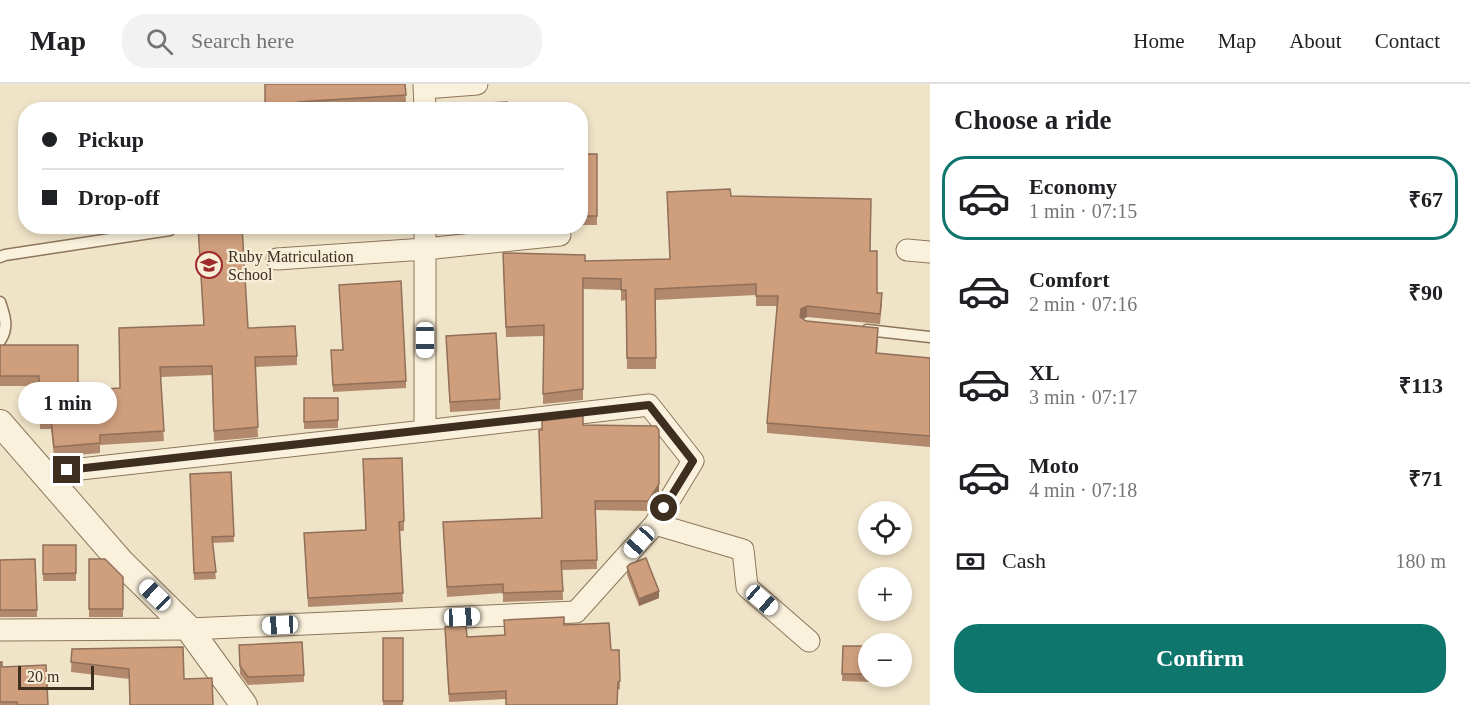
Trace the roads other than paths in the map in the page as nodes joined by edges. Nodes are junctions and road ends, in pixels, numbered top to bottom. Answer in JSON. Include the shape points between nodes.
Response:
{"nodes":[{"id":1,"x":477,"y":84,"type":"edge"},
{"id":2,"x":424,"y":86,"type":"edge"},
{"id":3,"x":424,"y":102,"type":"edge"},
{"id":4,"x":144,"y":234,"type":"edge"},
{"id":5,"x":425,"y":234,"type":"edge"},
{"id":6,"x":560,"y":235,"type":"dead end"},
{"id":7,"x":425,"y":249,"type":"junction"},
{"id":8,"x":907,"y":250,"type":"dead end"},
{"id":9,"x":930,"y":252,"type":"edge"},
{"id":10,"x":0,"y":257,"type":"edge"},
{"id":11,"x":277,"y":259,"type":"dead end"},
{"id":12,"x":0,"y":302,"type":"edge"},
{"id":13,"x":852,"y":329,"type":"edge"},
{"id":14,"x":930,"y":336,"type":"edge"},
{"id":15,"x":0,"y":341,"type":"edge"},
{"id":16,"x":0,"y":423,"type":"edge"},
{"id":17,"x":425,"y":431,"type":"junction"},
{"id":18,"x":44,"y":473,"type":"junction"},
{"id":19,"x":655,"y":524,"type":"junction"},
{"id":20,"x":189,"y":629,"type":"junction"},
{"id":21,"x":0,"y":630,"type":"edge"},
{"id":22,"x":808,"y":641,"type":"dead end"},
{"id":23,"x":244,"y":705,"type":"edge"}],
"edges":[{"from":1,"to":2,"type":"street"},
{"from":2,"to":3,"type":"street"},
{"from":4,"to":10,"type":"lane"},
{"from":5,"to":7,"type":"street"},
{"from":6,"to":7,"type":"street"},
{"from":7,"to":11,"type":"street"},
{"from":7,"to":17,"type":"street"},
{"from":8,"to":9,"type":"street"},
{"from":12,"to":15,"type":"lane","via":[[6,332]]},
{"from":13,"to":14,"type":"lane"},
{"from":16,"to":18,"type":"street"},
{"from":17,"to":18,"type":"street"},
{"from":17,"to":19,"type":"street","via":[[649,405],[693,461]]},
{"from":18,"to":20,"type":"street","via":[[121,562]]},
{"from":19,"to":20,"type":"street","via":[[576,612]]},
{"from":19,"to":22,"type":"street","via":[[743,550],[747,587]]},
{"from":20,"to":21,"type":"street"},
{"from":20,"to":23,"type":"street"}]}
